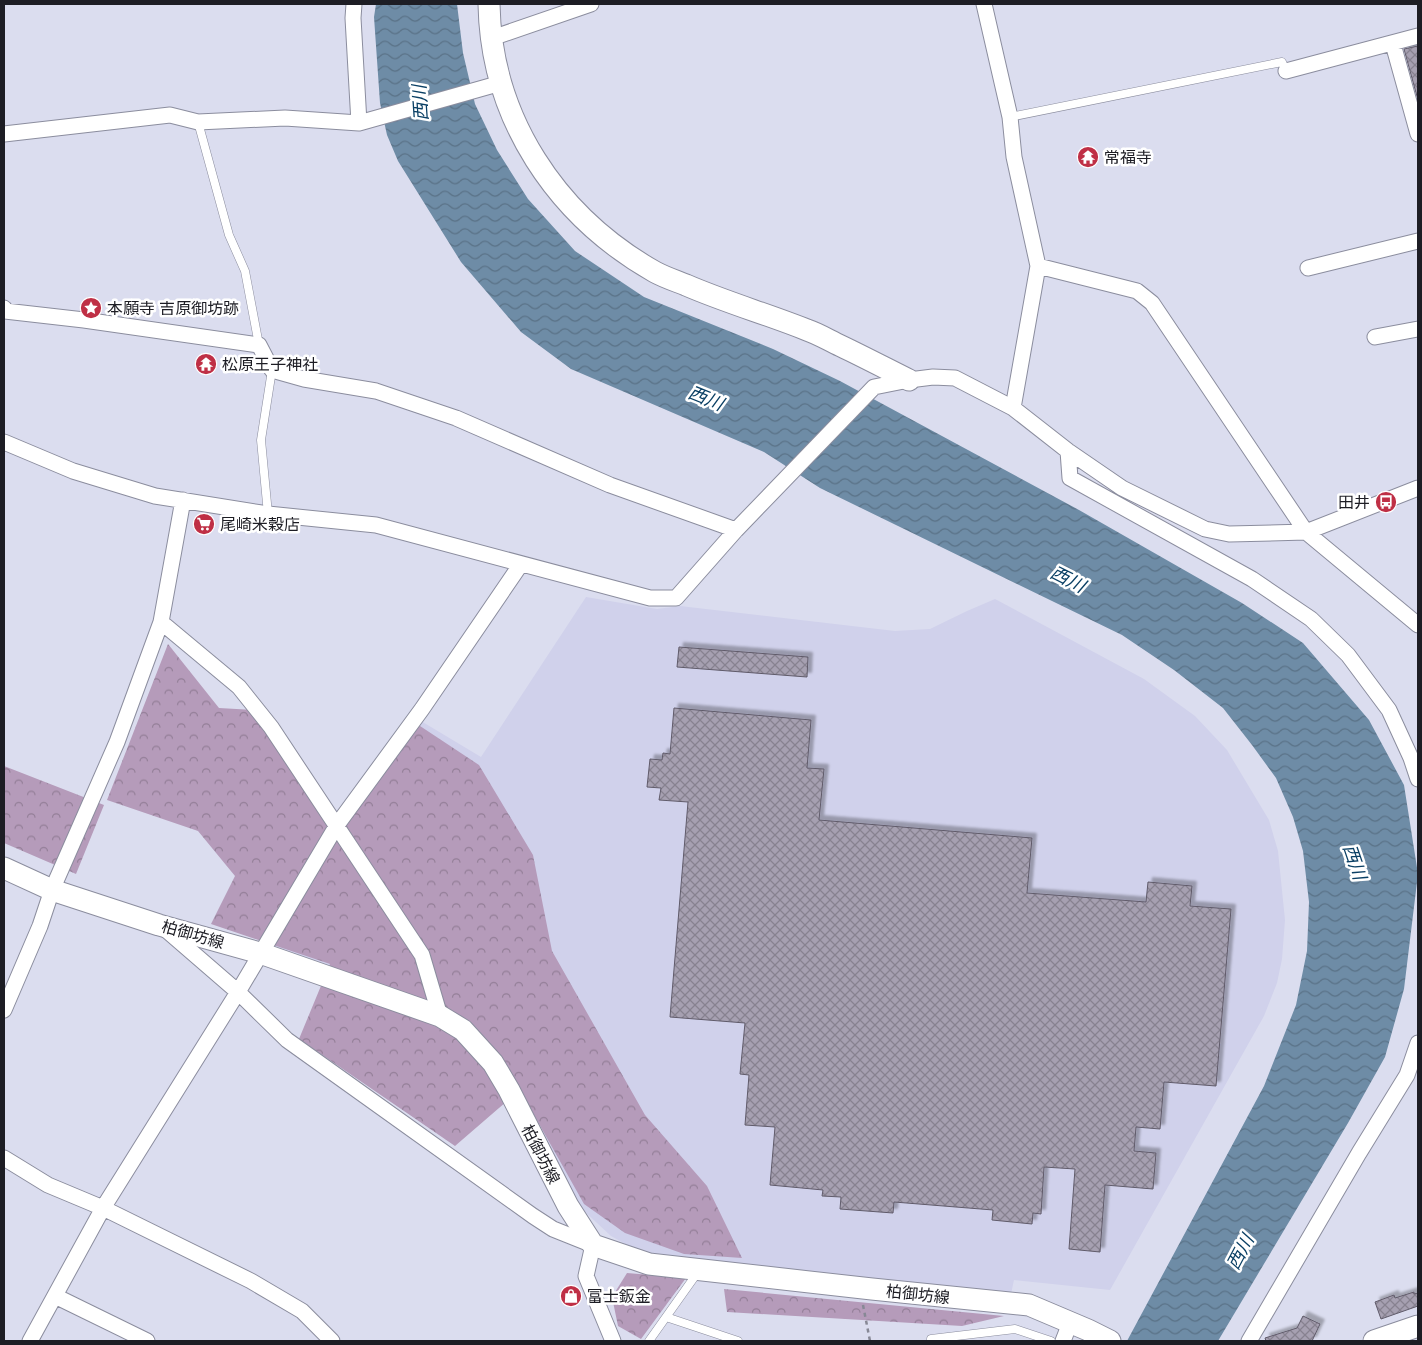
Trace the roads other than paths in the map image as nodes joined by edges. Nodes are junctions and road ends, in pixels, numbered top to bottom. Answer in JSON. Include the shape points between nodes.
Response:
{"nodes":[{"id":1,"x":354,"y":4,"type":"edge"},
{"id":2,"x":489,"y":4,"type":"edge"},
{"id":3,"x":591,"y":4,"type":"edge"},
{"id":4,"x":984,"y":4,"type":"edge"},
{"id":5,"x":1418,"y":36,"type":"edge"},
{"id":6,"x":492,"y":38,"type":"junction"},
{"id":7,"x":1393,"y":44,"type":"junction"},
{"id":8,"x":1286,"y":71,"type":"joint"},
{"id":9,"x":501,"y":83,"type":"junction"},
{"id":10,"x":1010,"y":117,"type":"junction"},
{"id":11,"x":198,"y":122,"type":"junction"},
{"id":12,"x":364,"y":122,"type":"junction"},
{"id":13,"x":4,"y":134,"type":"edge"},
{"id":14,"x":1418,"y":134,"type":"edge"},
{"id":15,"x":1418,"y":241,"type":"edge"},
{"id":16,"x":1038,"y":266,"type":"junction"},
{"id":17,"x":1308,"y":268,"type":"dead end"},
{"id":18,"x":4,"y":308,"type":"edge"},
{"id":19,"x":1418,"y":329,"type":"edge"},
{"id":20,"x":1375,"y":337,"type":"dead end"},
{"id":21,"x":258,"y":345,"type":"junction"},
{"id":22,"x":272,"y":370,"type":"junction"},
{"id":23,"x":909,"y":380,"type":"junction"},
{"id":24,"x":1013,"y":408,"type":"junction"},
{"id":25,"x":4,"y":442,"type":"edge"},
{"id":26,"x":1068,"y":451,"type":"junction"},
{"id":27,"x":1418,"y":488,"type":"edge"},
{"id":28,"x":183,"y":500,"type":"junction"},
{"id":29,"x":268,"y":514,"type":"junction"},
{"id":30,"x":736,"y":530,"type":"junction"},
{"id":31,"x":1306,"y":532,"type":"junction"},
{"id":32,"x":520,"y":564,"type":"junction"},
{"id":33,"x":161,"y":622,"type":"junction"},
{"id":34,"x":1418,"y":625,"type":"edge"},
{"id":35,"x":1418,"y":779,"type":"edge"},
{"id":36,"x":337,"y":825,"type":"junction"},
{"id":37,"x":4,"y":868,"type":"edge"},
{"id":38,"x":52,"y":890,"type":"junction"},
{"id":39,"x":159,"y":925,"type":"junction"},
{"id":40,"x":260,"y":953,"type":"junction"},
{"id":41,"x":238,"y":992,"type":"junction"},
{"id":42,"x":4,"y":1010,"type":"edge"},
{"id":43,"x":440,"y":1016,"type":"junction"},
{"id":44,"x":1418,"y":1044,"type":"edge"},
{"id":45,"x":4,"y":1158,"type":"edge"},
{"id":46,"x":103,"y":1208,"type":"junction"},
{"id":47,"x":593,"y":1245,"type":"junction"},
{"id":48,"x":699,"y":1271,"type":"junction"},
{"id":49,"x":55,"y":1296,"type":"junction"},
{"id":50,"x":666,"y":1317,"type":"junction"},
{"id":51,"x":1418,"y":1326,"type":"edge"},
{"id":52,"x":1074,"y":1331,"type":"edge"},
{"id":53,"x":30,"y":1341,"type":"edge"},
{"id":54,"x":147,"y":1341,"type":"edge"},
{"id":55,"x":332,"y":1341,"type":"edge"},
{"id":56,"x":613,"y":1341,"type":"edge"},
{"id":57,"x":649,"y":1341,"type":"edge"},
{"id":58,"x":738,"y":1341,"type":"edge"},
{"id":59,"x":931,"y":1341,"type":"edge"},
{"id":60,"x":1051,"y":1341,"type":"edge"},
{"id":61,"x":1110,"y":1341,"type":"edge"},
{"id":62,"x":1250,"y":1341,"type":"edge"},
{"id":63,"x":1374,"y":1341,"type":"edge"}],
"edges":[{"from":1,"to":12,"type":"street","via":[[353,26]]},
{"from":2,"to":6,"type":"main road"},
{"from":3,"to":6,"type":"street"},
{"from":4,"to":10,"type":"street"},
{"from":5,"to":7,"type":"street"},
{"from":6,"to":9,"type":"main road"},
{"from":7,"to":8,"type":"street"},
{"from":7,"to":14,"type":"street"},
{"from":8,"to":10,"type":"lane","via":[[1282,62]]},
{"from":9,"to":12,"type":"street"},
{"from":9,"to":23,"type":"main road","via":[[522,137],[545,175],[580,215],[617,248],[656,273],[809,330]]},
{"from":10,"to":16,"type":"street","via":[[1014,157]]},
{"from":11,"to":12,"type":"street","via":[[285,118]]},
{"from":11,"to":13,"type":"street","via":[[170,115]]},
{"from":11,"to":21,"type":"lane","via":[[229,235],[245,271]]},
{"from":15,"to":17,"type":"street"},
{"from":16,"to":24,"type":"street"},
{"from":16,"to":31,"type":"street","via":[[1137,291],[1152,303]]},
{"from":18,"to":21,"type":"street","via":[[5,311]]},
{"from":19,"to":20,"type":"street"},
{"from":21,"to":22,"type":"street"},
{"from":22,"to":29,"type":"lane","via":[[261,440]]},
{"from":22,"to":30,"type":"street","via":[[376,391],[456,418],[610,485]]},
{"from":23,"to":24,"type":"street","via":[[955,378]]},
{"from":23,"to":30,"type":"street","via":[[874,387]]},
{"from":24,"to":26,"type":"street"},
{"from":25,"to":28,"type":"street","via":[[73,471],[155,496]]},
{"from":26,"to":31,"type":"street","via":[[1122,488],[1205,529],[1229,534]]},
{"from":26,"to":35,"type":"street","via":[[1070,478],[1252,579],[1311,618],[1348,655],[1389,710]]},
{"from":27,"to":31,"type":"street"},
{"from":28,"to":29,"type":"street"},
{"from":28,"to":33,"type":"street"},
{"from":29,"to":32,"type":"street","via":[[376,526]]},
{"from":30,"to":32,"type":"street","via":[[676,598],[650,598]]},
{"from":31,"to":34,"type":"street"},
{"from":32,"to":36,"type":"street","via":[[422,709]]},
{"from":33,"to":36,"type":"street","via":[[239,687],[271,727]]},
{"from":33,"to":38,"type":"street","via":[[117,742]]},
{"from":36,"to":40,"type":"street"},
{"from":36,"to":43,"type":"street","via":[[422,955]]},
{"from":37,"to":38,"type":"main road","name":"柏御坊線"},
{"from":38,"to":39,"type":"main road","name":"柏御坊線"},
{"from":38,"to":42,"type":"street"},
{"from":39,"to":40,"type":"main road","name":"柏御坊線"},
{"from":39,"to":41,"type":"street"},
{"from":40,"to":41,"type":"street"},
{"from":40,"to":43,"type":"main road","name":"柏御坊線"},
{"from":41,"to":46,"type":"street"},
{"from":41,"to":47,"type":"street","via":[[287,1040],[533,1216],[553,1230]]},
{"from":43,"to":47,"type":"main road","name":"柏御坊線","via":[[462,1030],[493,1064],[568,1206]]},
{"from":44,"to":62,"type":"street","via":[[1407,1075]]},
{"from":45,"to":46,"type":"street","via":[[48,1185]]},
{"from":46,"to":49,"type":"street"},
{"from":46,"to":55,"type":"street","via":[[251,1281],[302,1311]]},
{"from":47,"to":48,"type":"main road","name":"柏御坊線","via":[[649,1264]]},
{"from":47,"to":56,"type":"street","via":[[586,1276]]},
{"from":48,"to":50,"type":"lane"},
{"from":48,"to":52,"type":"main road","name":"柏御坊線","via":[[1029,1305]]},
{"from":49,"to":53,"type":"street"},
{"from":49,"to":54,"type":"street"},
{"from":50,"to":57,"type":"lane"},
{"from":50,"to":58,"type":"lane"},
{"from":51,"to":63,"type":"main road"},
{"from":52,"to":61,"type":"main road","name":"柏御坊線"},
{"from":59,"to":60,"type":"lane","via":[[1015,1329]]}]}
